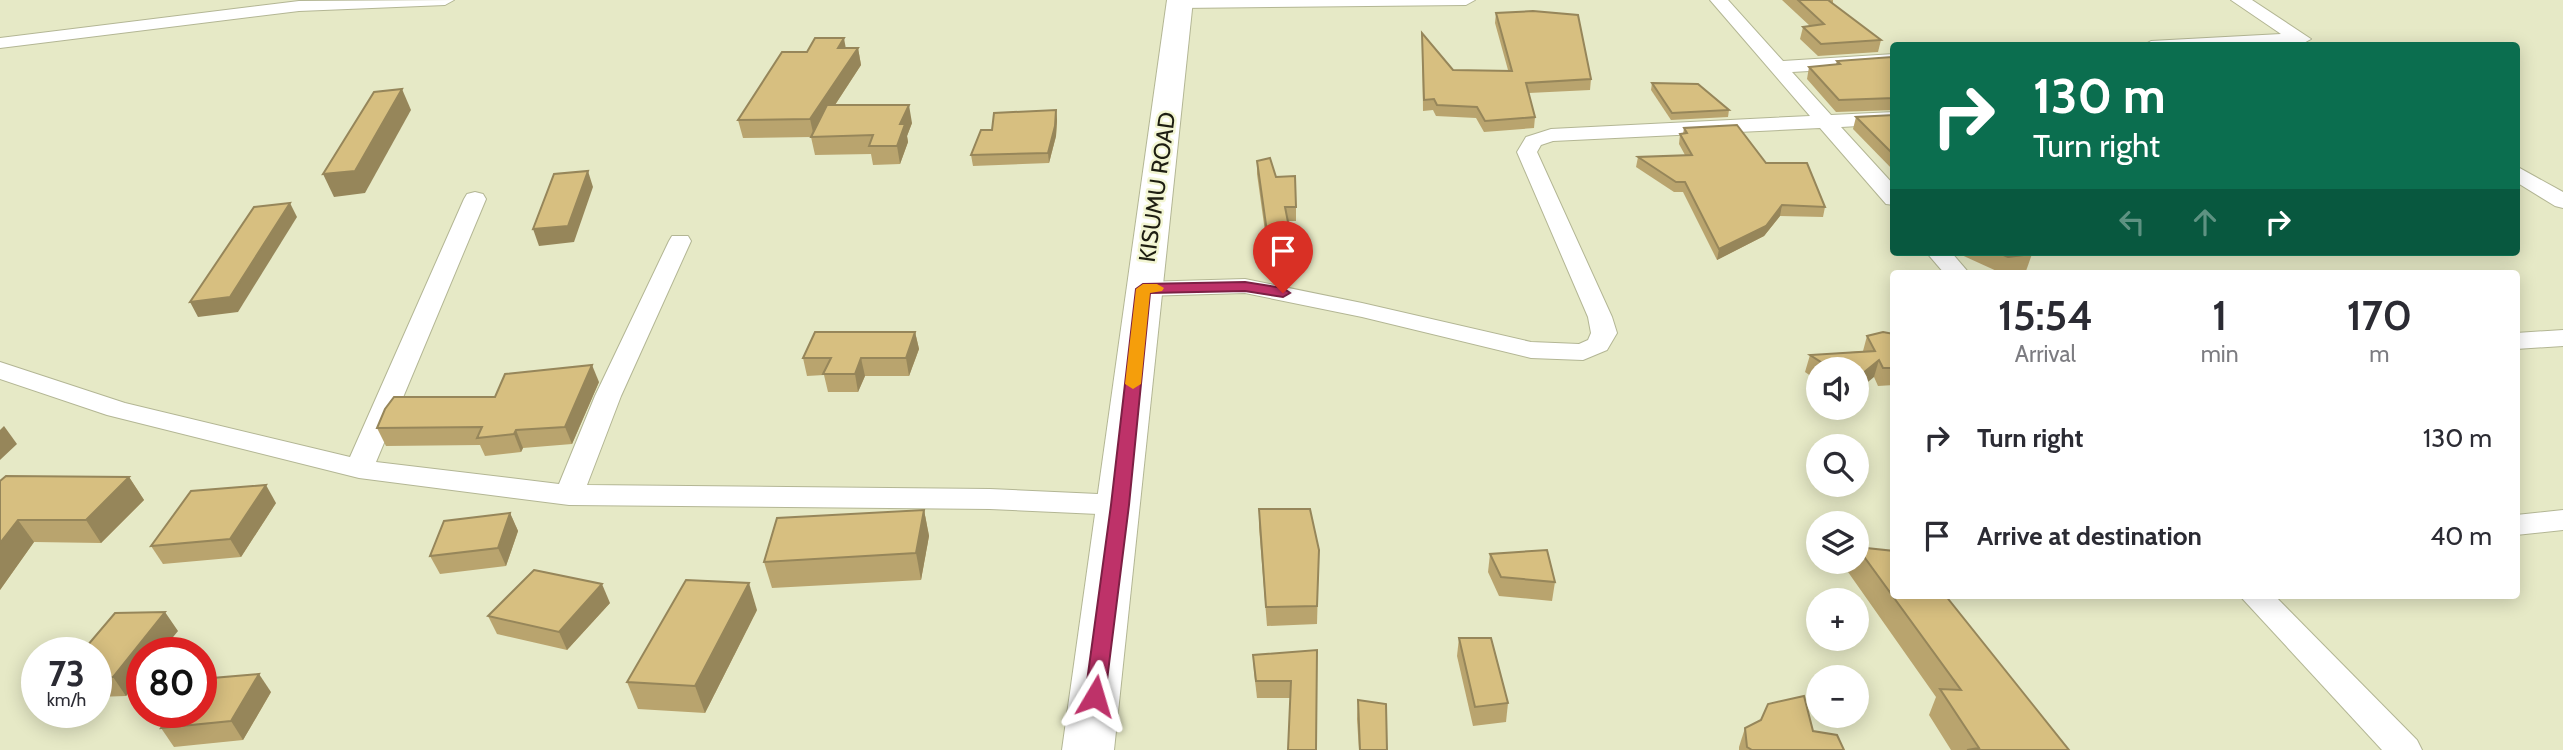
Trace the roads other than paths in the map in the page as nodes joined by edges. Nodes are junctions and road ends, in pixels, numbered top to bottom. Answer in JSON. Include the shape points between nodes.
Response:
{"nodes":[{"id":1,"x":445,"y":0,"type":"edge"},
{"id":2,"x":1466,"y":0,"type":"edge"},
{"id":3,"x":1719,"y":0,"type":"edge"},
{"id":4,"x":2240,"y":0,"type":"edge"},
{"id":5,"x":1180,"y":1,"type":"edge"},
{"id":6,"x":2307,"y":42,"type":"edge"},
{"id":7,"x":0,"y":43,"type":"edge"},
{"id":8,"x":1890,"y":60,"type":"edge"},
{"id":9,"x":1777,"y":67,"type":"junction"},
{"id":10,"x":1890,"y":118,"type":"edge"},
{"id":11,"x":1826,"y":122,"type":"junction"},
{"id":12,"x":2520,"y":174,"type":"edge"},
{"id":13,"x":1890,"y":194,"type":"edge"},
{"id":14,"x":475,"y":198,"type":"dead end"},
{"id":15,"x":2563,"y":201,"type":"edge"},
{"id":16,"x":680,"y":241,"type":"dead end"},
{"id":17,"x":1942,"y":256,"type":"edge"},
{"id":18,"x":1954,"y":270,"type":"edge"},
{"id":19,"x":1143,"y":289,"type":"junction"},
{"id":20,"x":2563,"y":338,"type":"edge"},
{"id":21,"x":2520,"y":341,"type":"edge"},
{"id":22,"x":0,"y":370,"type":"edge"},
{"id":23,"x":359,"y":470,"type":"junction"},
{"id":24,"x":569,"y":495,"type":"junction"},
{"id":25,"x":1120,"y":505,"type":"junction"},
{"id":26,"x":2563,"y":520,"type":"edge"},
{"id":27,"x":2520,"y":525,"type":"edge"},
{"id":28,"x":2259,"y":599,"type":"edge"},
{"id":29,"x":1088,"y":750,"type":"edge"},
{"id":30,"x":2404,"y":750,"type":"edge"}],
"edges":[{"from":1,"to":7,"type":"street","via":[[299,6]]},
{"from":2,"to":5,"type":"street"},
{"from":3,"to":9,"type":"street"},
{"from":4,"to":6,"type":"street"},
{"from":5,"to":19,"type":"highway","name":"KISUMU ROAD"},
{"from":8,"to":9,"type":"street"},
{"from":9,"to":11,"type":"street"},
{"from":10,"to":11,"type":"street"},
{"from":11,"to":13,"type":"street"},
{"from":11,"to":19,"type":"street","via":[[1551,135],[1533,141],[1527,152],[1604,332],[1598,345],[1583,352],[1531,350],[1245,286]]},
{"from":12,"to":15,"type":"street"},
{"from":14,"to":23,"type":"street"},
{"from":16,"to":24,"type":"street","via":[[608,396]]},
{"from":17,"to":18,"type":"street"},
{"from":19,"to":25,"type":"highway","name":"KISUMU ROAD"},
{"from":20,"to":21,"type":"street"},
{"from":22,"to":23,"type":"street","via":[[117,409]]},
{"from":23,"to":24,"type":"street"},
{"from":24,"to":25,"type":"street","via":[[990,499]]},
{"from":25,"to":29,"type":"highway","name":"KISUMU ROAD"},
{"from":26,"to":27,"type":"street"},
{"from":28,"to":30,"type":"street"}]}
